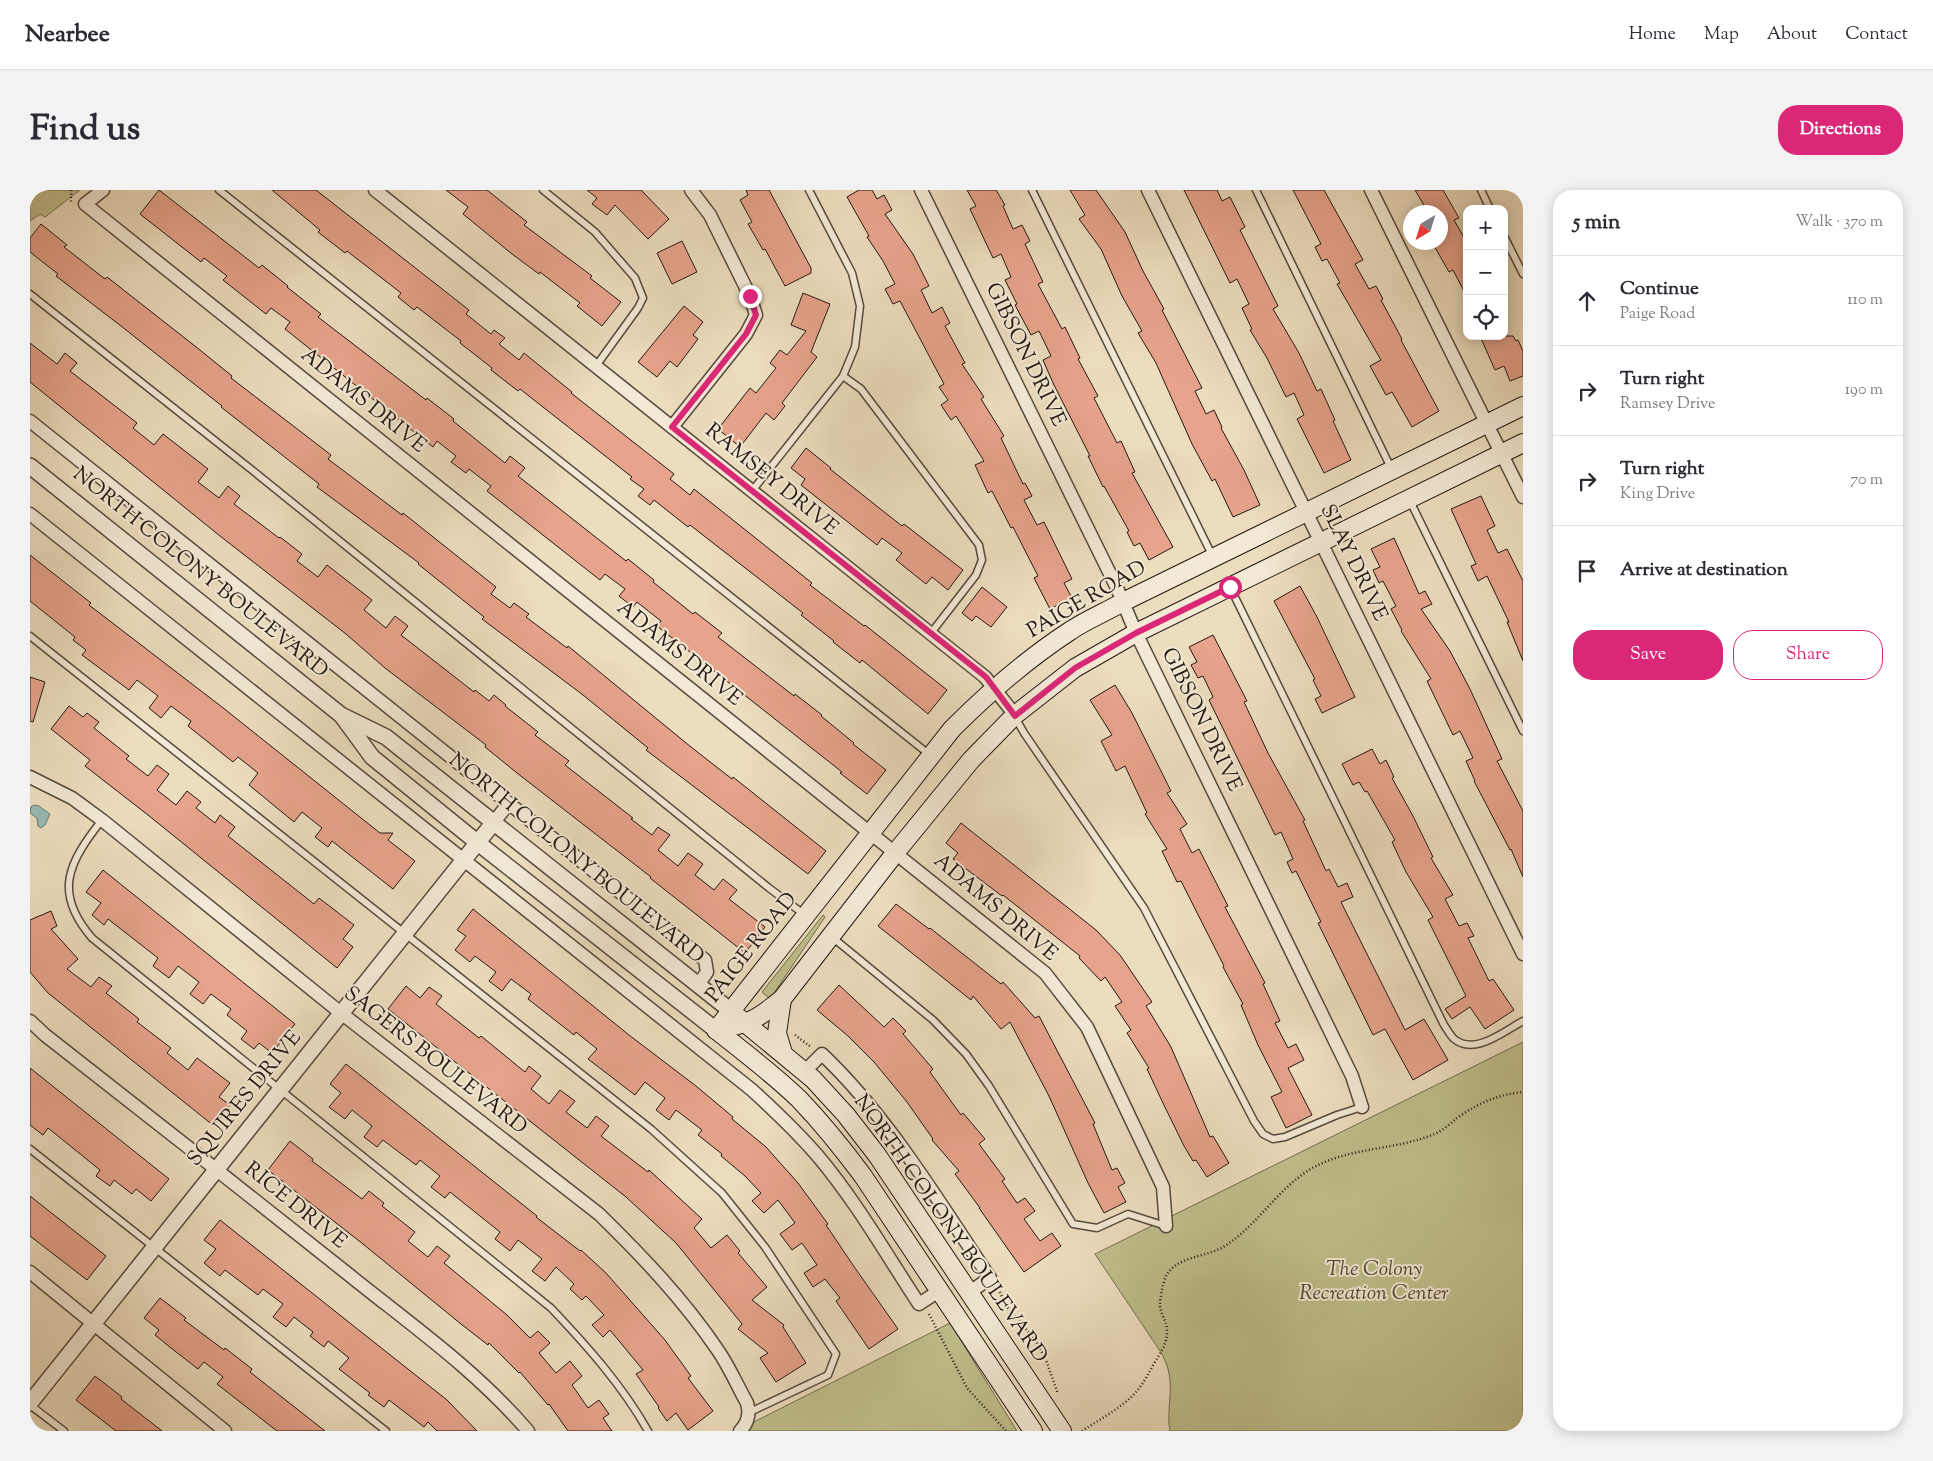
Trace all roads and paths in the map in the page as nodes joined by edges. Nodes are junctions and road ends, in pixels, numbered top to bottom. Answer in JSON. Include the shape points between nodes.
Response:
{"nodes":[{"id":1,"x":103,"y":190,"type":"edge"},
{"id":2,"x":219,"y":190,"type":"edge"},
{"id":3,"x":376,"y":190,"type":"edge"},
{"id":4,"x":543,"y":190,"type":"edge"},
{"id":5,"x":690,"y":190,"type":"edge"},
{"id":6,"x":809,"y":190,"type":"edge"},
{"id":7,"x":921,"y":190,"type":"edge"},
{"id":8,"x":1032,"y":190,"type":"edge"},
{"id":9,"x":1148,"y":190,"type":"edge"},
{"id":10,"x":1256,"y":190,"type":"edge"},
{"id":11,"x":1371,"y":190,"type":"edge"},
{"id":12,"x":1481,"y":190,"type":"edge"},
{"id":13,"x":1488,"y":205,"type":"edge"},
{"id":14,"x":1508,"y":244,"type":"edge"},
{"id":15,"x":1523,"y":274,"type":"edge"},
{"id":16,"x":30,"y":294,"type":"edge"},
{"id":17,"x":596,"y":366,"type":"junction"},
{"id":18,"x":843,"y":376,"type":"junction"},
{"id":19,"x":1523,"y":406,"type":"edge"},
{"id":20,"x":30,"y":421,"type":"edge"},
{"id":21,"x":1487,"y":425,"type":"junction"},
{"id":22,"x":672,"y":427,"type":"junction"},
{"id":23,"x":1523,"y":442,"type":"edge"},
{"id":24,"x":1502,"y":453,"type":"junction"},
{"id":25,"x":30,"y":466,"type":"edge"},
{"id":26,"x":1392,"y":469,"type":"junction"},
{"id":27,"x":752,"y":491,"type":"junction"},
{"id":28,"x":1523,"y":497,"type":"edge"},
{"id":29,"x":1409,"y":498,"type":"junction"},
{"id":30,"x":30,"y":514,"type":"edge"},
{"id":31,"x":1306,"y":514,"type":"junction"},
{"id":32,"x":1321,"y":543,"type":"junction"},
{"id":33,"x":1214,"y":558,"type":"junction"},
{"id":34,"x":1230,"y":587,"type":"junction"},
{"id":35,"x":1123,"y":602,"type":"junction"},
{"id":36,"x":931,"y":633,"type":"junction"},
{"id":37,"x":1136,"y":633,"type":"junction"},
{"id":38,"x":31,"y":638,"type":"edge"},
{"id":39,"x":996,"y":689,"type":"junction"},
{"id":40,"x":341,"y":715,"type":"junction"},
{"id":41,"x":1015,"y":716,"type":"junction"},
{"id":42,"x":1523,"y":731,"type":"edge"},
{"id":43,"x":931,"y":756,"type":"junction"},
{"id":44,"x":30,"y":777,"type":"edge"},
{"id":45,"x":509,"y":803,"type":"junction"},
{"id":46,"x":102,"y":820,"type":"junction"},
{"id":47,"x":494,"y":822,"type":"junction"},
{"id":48,"x":871,"y":833,"type":"junction"},
{"id":49,"x":478,"y":843,"type":"junction"},
{"id":50,"x":896,"y":852,"type":"junction"},
{"id":51,"x":463,"y":860,"type":"junction"},
{"id":52,"x":806,"y":915,"type":"junction"},
{"id":53,"x":405,"y":933,"type":"junction"},
{"id":54,"x":831,"y":936,"type":"junction"},
{"id":55,"x":1523,"y":954,"type":"edge"},
{"id":56,"x":698,"y":985,"type":"junction"},
{"id":57,"x":782,"y":999,"type":"junction"},
{"id":58,"x":731,"y":1011,"type":"junction"},
{"id":59,"x":341,"y":1013,"type":"junction"},
{"id":60,"x":30,"y":1021,"type":"edge"},
{"id":61,"x":1523,"y":1021,"type":"edge"},
{"id":62,"x":747,"y":1024,"type":"junction"},
{"id":63,"x":716,"y":1030,"type":"junction"},
{"id":64,"x":790,"y":1032,"type":"dead end"},
{"id":65,"x":784,"y":1053,"type":"junction"},
{"id":66,"x":822,"y":1054,"type":"junction"},
{"id":67,"x":805,"y":1071,"type":"junction"},
{"id":68,"x":279,"y":1090,"type":"junction"},
{"id":69,"x":1523,"y":1092,"type":"edge"},
{"id":70,"x":1362,"y":1107,"type":"joint"},
{"id":71,"x":30,"y":1149,"type":"edge"},
{"id":72,"x":216,"y":1169,"type":"junction"},
{"id":73,"x":1166,"y":1226,"type":"joint"},
{"id":74,"x":154,"y":1246,"type":"junction"},
{"id":75,"x":30,"y":1272,"type":"edge"},
{"id":76,"x":990,"y":1278,"type":"junction"},
{"id":77,"x":939,"y":1290,"type":"junction"},
{"id":78,"x":970,"y":1292,"type":"junction"},
{"id":79,"x":919,"y":1304,"type":"junction"},
{"id":80,"x":92,"y":1324,"type":"junction"},
{"id":81,"x":1062,"y":1401,"type":"dead end"},
{"id":82,"x":30,"y":1404,"type":"edge"},
{"id":83,"x":750,"y":1412,"type":"junction"},
{"id":84,"x":1070,"y":1428,"type":"edge"},
{"id":85,"x":64,"y":1431,"type":"edge"},
{"id":86,"x":225,"y":1431,"type":"edge"},
{"id":87,"x":386,"y":1431,"type":"edge"},
{"id":88,"x":528,"y":1431,"type":"edge"},
{"id":89,"x":648,"y":1431,"type":"edge"},
{"id":90,"x":740,"y":1431,"type":"edge"},
{"id":91,"x":1006,"y":1431,"type":"edge"},
{"id":92,"x":1033,"y":1431,"type":"edge"},
{"id":93,"x":1082,"y":1431,"type":"edge"}],
"edges":[{"from":1,"to":48,"type":"street","name":"ADAMS DRIVE","via":[[84,204]]},
{"from":2,"to":43,"type":"lane"},
{"from":3,"to":17,"type":"street","name":"RAMSEY DRIVE"},
{"from":4,"to":17,"type":"lane","via":[[595,232],[635,278],[643,298]]},
{"from":5,"to":22,"type":"street","via":[[710,215],[756,315],[746,334]]},
{"from":6,"to":18,"type":"lane","via":[[852,273],[860,306],[855,348]]},
{"from":7,"to":35,"type":"street","name":"GIBSON DRIVE"},
{"from":8,"to":33,"type":"lane"},
{"from":9,"to":31,"type":"street","name":"SLAY DRIVE"},
{"from":10,"to":26,"type":"lane"},
{"from":11,"to":21,"type":"street"},
{"from":12,"to":13,"type":"lane"},
{"from":14,"to":15,"type":"lane"},
{"from":16,"to":52,"type":"lane"},
{"from":17,"to":22,"type":"street","name":"RAMSEY DRIVE"},
{"from":18,"to":27,"type":"lane"},
{"from":18,"to":36,"type":"lane","via":[[861,389],[980,545],[982,560],[976,575]]},
{"from":19,"to":21,"type":"main road","name":"PAIGE ROAD"},
{"from":20,"to":45,"type":"street"},
{"from":21,"to":24,"type":"street"},
{"from":21,"to":26,"type":"main road","name":"PAIGE ROAD"},
{"from":22,"to":27,"type":"street","name":"RAMSEY DRIVE"},
{"from":23,"to":24,"type":"main road","name":"PAIGE ROAD"},
{"from":24,"to":28,"type":"street"},
{"from":24,"to":29,"type":"main road","name":"PAIGE ROAD"},
{"from":25,"to":40,"type":"street","name":"NORTH COLONY BOULEVARD"},
{"from":26,"to":31,"type":"main road","name":"PAIGE ROAD"},
{"from":27,"to":36,"type":"street","name":"RAMSEY DRIVE"},
{"from":29,"to":32,"type":"main road","name":"PAIGE ROAD"},
{"from":29,"to":42,"type":"lane"},
{"from":30,"to":51,"type":"street"},
{"from":31,"to":32,"type":"street","name":"SLAY DRIVE"},
{"from":31,"to":33,"type":"main road","name":"PAIGE ROAD"},
{"from":32,"to":34,"type":"main road","name":"PAIGE ROAD"},
{"from":32,"to":55,"type":"street","name":"SLAY DRIVE"},
{"from":33,"to":35,"type":"main road","name":"PAIGE ROAD"},
{"from":34,"to":37,"type":"main road","name":"PAIGE ROAD"},
{"from":34,"to":61,"type":"lane","via":[[1444,1025],[1454,1039],[1469,1045],[1481,1044]]},
{"from":35,"to":37,"type":"street","name":"GIBSON DRIVE"},
{"from":35,"to":39,"type":"main road","name":"PAIGE ROAD","via":[[1071,630],[1032,657]]},
{"from":36,"to":39,"type":"street","name":"RAMSEY DRIVE","via":[[986,677]]},
{"from":37,"to":41,"type":"main road","name":"PAIGE ROAD","via":[[1075,668]]},
{"from":37,"to":70,"type":"street","name":"GIBSON DRIVE","via":[[1352,1076]]},
{"from":38,"to":53,"type":"lane"},
{"from":39,"to":41,"type":"street","name":"RAMSEY DRIVE"},
{"from":39,"to":43,"type":"main road","name":"PAIGE ROAD","via":[[952,729]]},
{"from":40,"to":47,"type":"street","name":"NORTH COLONY BOULEVARD","via":[[386,736]]},
{"from":40,"to":49,"type":"street","name":"NORTH COLONY BOULEVARD","via":[[372,757]]},
{"from":41,"to":50,"type":"main road","name":"PAIGE ROAD","via":[[971,760]]},
{"from":41,"to":70,"type":"lane","via":[[1144,908],[1263,1134],[1273,1139],[1285,1137]]},
{"from":43,"to":48,"type":"main road","name":"PAIGE ROAD"},
{"from":44,"to":46,"type":"street","name":"SAGERS BOULEVARD","via":[[72,798]]},
{"from":45,"to":47,"type":"street"},
{"from":45,"to":56,"type":"street","via":[[705,960],[707,972]]},
{"from":46,"to":59,"type":"street","name":"SAGERS BOULEVARD"},
{"from":46,"to":68,"type":"lane","via":[[86,840],[70,873],[71,904],[78,922],[111,954]]},
{"from":47,"to":49,"type":"street","name":"SQUIRES DRIVE"},
{"from":47,"to":56,"type":"street","name":"NORTH COLONY BOULEVARD"},
{"from":48,"to":50,"type":"street","name":"ADAMS DRIVE"},
{"from":48,"to":52,"type":"main road","name":"PAIGE ROAD"},
{"from":49,"to":51,"type":"street","name":"SQUIRES DRIVE"},
{"from":49,"to":63,"type":"street","name":"NORTH COLONY BOULEVARD"},
{"from":50,"to":54,"type":"main road","name":"PAIGE ROAD"},
{"from":50,"to":73,"type":"street","name":"ADAMS DRIVE","via":[[1045,972],[1086,1027],[1163,1187]]},
{"from":51,"to":53,"type":"street","name":"SQUIRES DRIVE"},
{"from":51,"to":79,"type":"street","via":[[752,1090],[791,1126],[844,1191]]},
{"from":52,"to":58,"type":"main road","name":"PAIGE ROAD"},
{"from":53,"to":59,"type":"street","name":"SQUIRES DRIVE"},
{"from":53,"to":83,"type":"lane","via":[[650,1129],[722,1193],[765,1247],[836,1354],[828,1375]]},
{"from":54,"to":57,"type":"main road","name":"PAIGE ROAD"},
{"from":54,"to":73,"type":"lane","via":[[933,1020],[966,1054],[1073,1224],[1097,1228],[1128,1214]]},
{"from":56,"to":58,"type":"street","name":"NORTH COLONY BOULEVARD"},
{"from":57,"to":62,"type":"main road","name":"PAIGE ROAD"},
{"from":57,"to":65,"type":"main road","via":[[777,1033]]},
{"from":58,"to":62,"type":"main road","name":"NORTH COLONY BOULEVARD"},
{"from":58,"to":63,"type":"main road","name":"PAIGE ROAD"},
{"from":59,"to":68,"type":"street","name":"SQUIRES DRIVE"},
{"from":59,"to":83,"type":"street","name":"SAGERS BOULEVARD","via":[[599,1214],[635,1249],[668,1285],[718,1350]]},
{"from":60,"to":72,"type":"street","name":"RICE DRIVE"},
{"from":62,"to":63,"type":"main road","name":"PAIGE ROAD"},
{"from":62,"to":65,"type":"main road","name":"NORTH COLONY BOULEVARD"},
{"from":63,"to":77,"type":"main road","name":"NORTH COLONY BOULEVARD","via":[[776,1078],[822,1125],[862,1176]]},
{"from":64,"to":66,"type":"path"},
{"from":65,"to":67,"type":"main road","name":"NORTH COLONY BOULEVARD"},
{"from":66,"to":67,"type":"street"},
{"from":66,"to":76,"type":"street","via":[[848,1079],[891,1131]]},
{"from":67,"to":78,"type":"main road","name":"NORTH COLONY BOULEVARD","via":[[877,1155]]},
{"from":68,"to":72,"type":"street","name":"SQUIRES DRIVE"},
{"from":68,"to":89,"type":"lane","via":[[551,1308],[592,1352]]},
{"from":69,"to":93,"type":"path","via":[[1490,1099],[1434,1135],[1356,1152],[1307,1171],[1227,1245],[1213,1254],[1178,1263],[1166,1277],[1160,1306],[1166,1323],[1166,1344],[1136,1392]]},
{"from":71,"to":74,"type":"lane"},
{"from":72,"to":74,"type":"street","name":"SQUIRES DRIVE"},
{"from":72,"to":88,"type":"street","name":"RICE DRIVE","via":[[470,1372]]},
{"from":74,"to":80,"type":"street","name":"SQUIRES DRIVE"},
{"from":74,"to":87,"type":"lane"},
{"from":75,"to":80,"type":"street"},
{"from":76,"to":78,"type":"street"},
{"from":76,"to":81,"type":"path","via":[[1008,1308],[1036,1341]]},
{"from":77,"to":79,"type":"street"},
{"from":77,"to":92,"type":"main road","name":"NORTH COLONY BOULEVARD"},
{"from":78,"to":84,"type":"main road","name":"NORTH COLONY BOULEVARD"},
{"from":79,"to":91,"type":"path","via":[[929,1314],[968,1388]]},
{"from":80,"to":82,"type":"street","name":"SQUIRES DRIVE"},
{"from":80,"to":86,"type":"street"},
{"from":82,"to":85,"type":"lane"},
{"from":83,"to":90,"type":"street"},
{"from":84,"to":93,"type":"path"}]}
